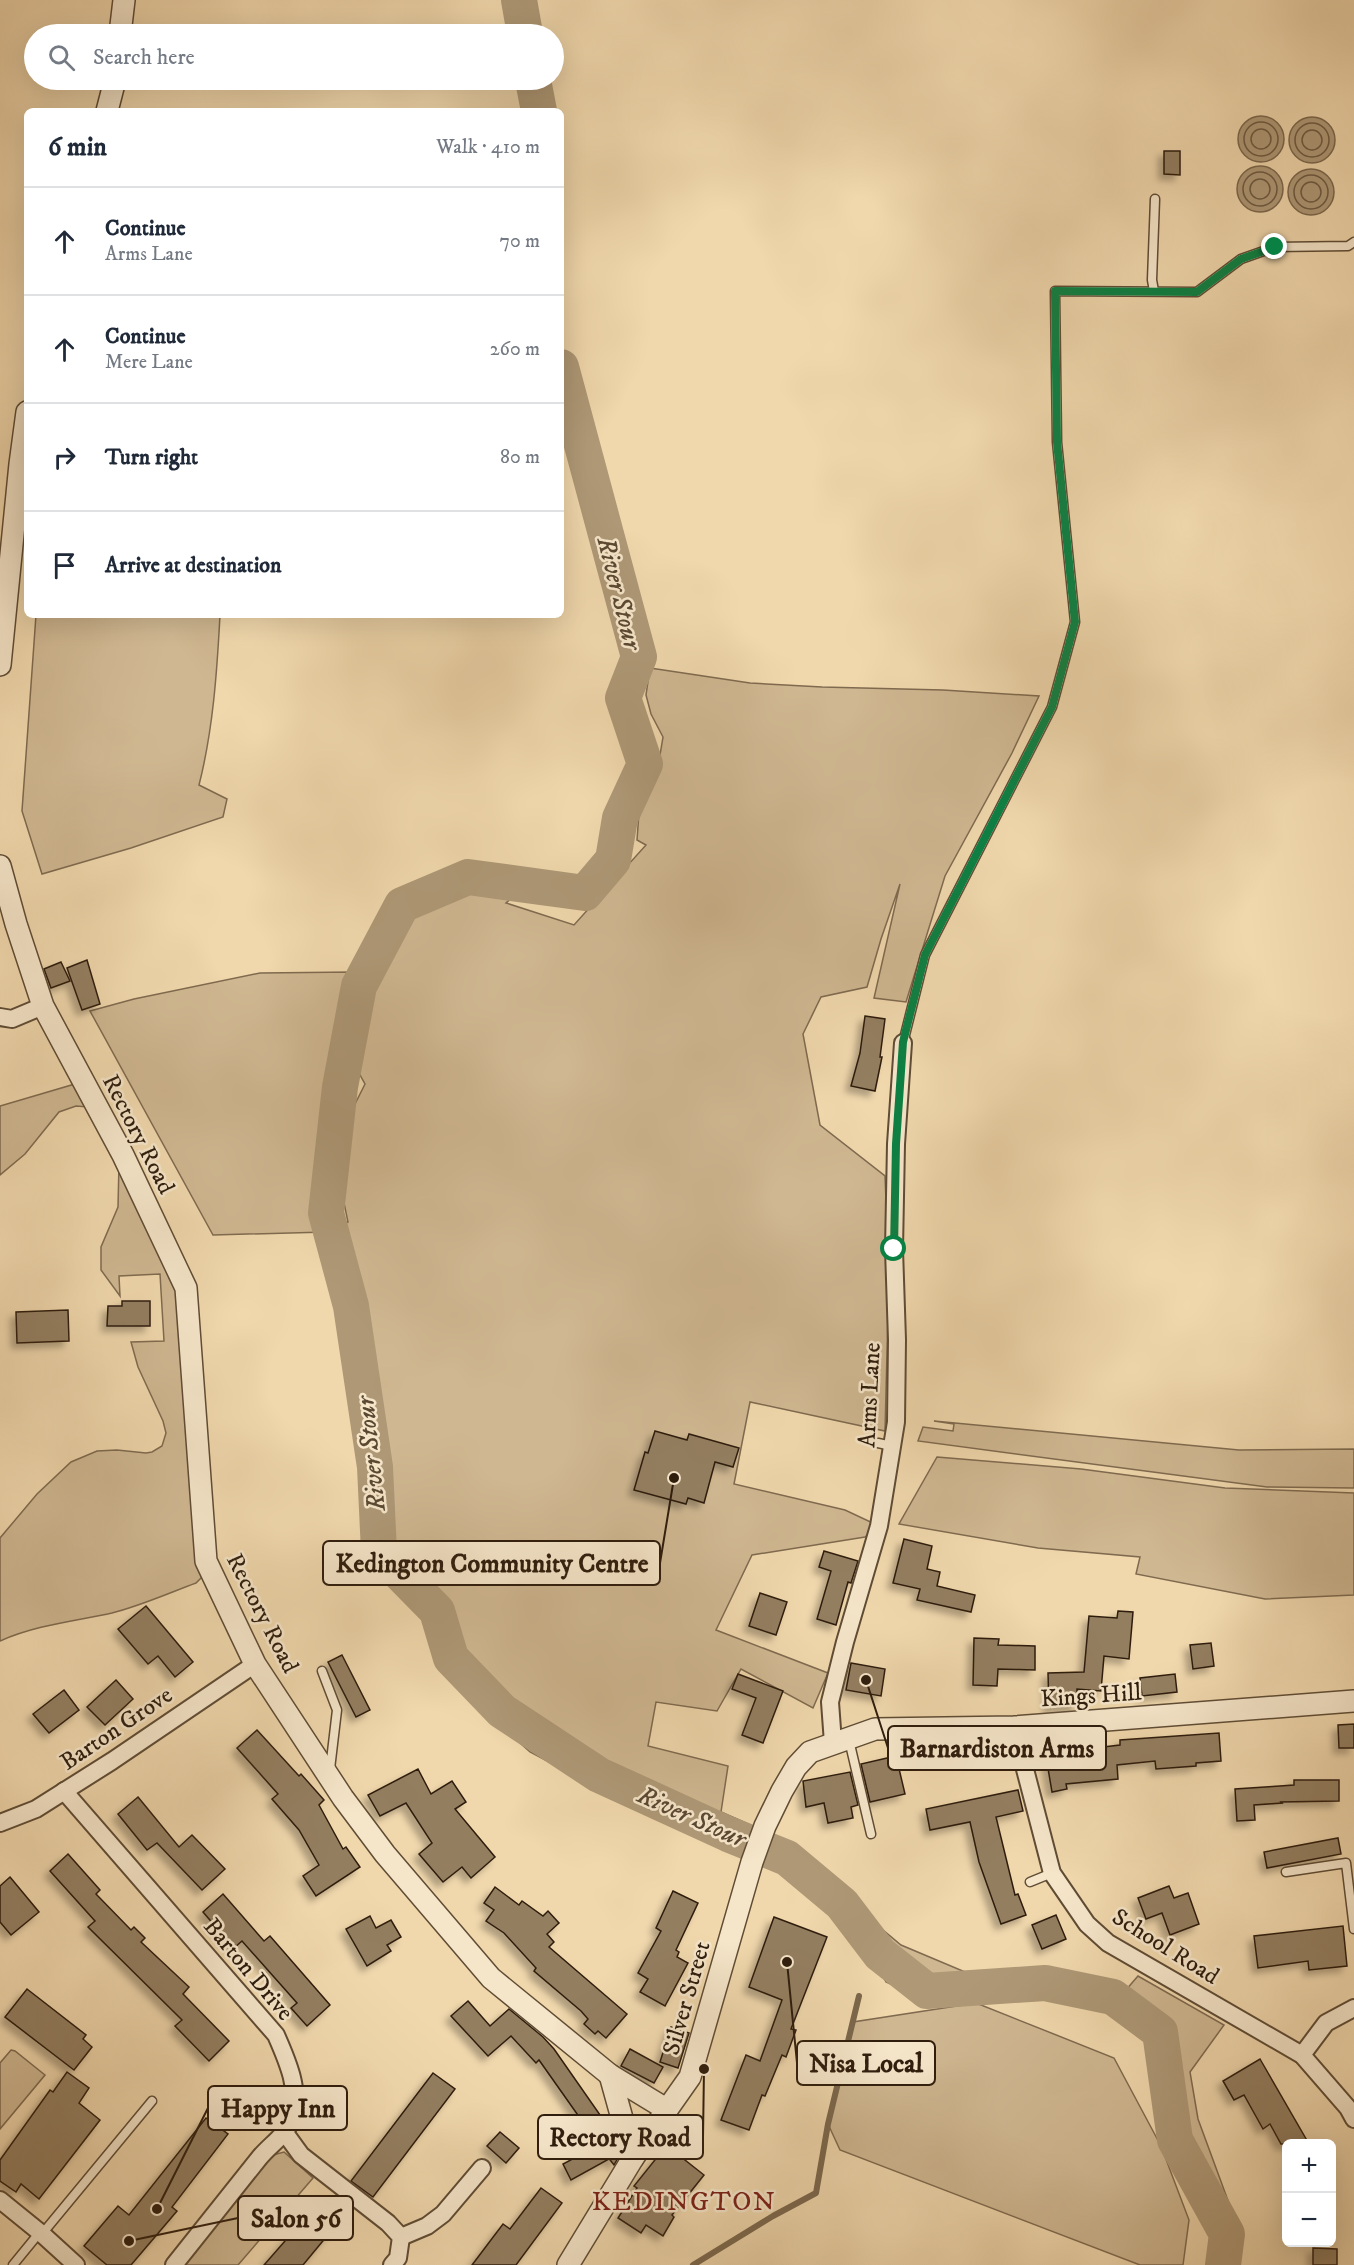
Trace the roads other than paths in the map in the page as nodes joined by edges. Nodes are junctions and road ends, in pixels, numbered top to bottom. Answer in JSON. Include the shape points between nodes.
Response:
{"nodes":[{"id":1,"x":124,"y":0,"type":"edge"},
{"id":2,"x":121,"y":24,"type":"edge"},
{"id":3,"x":112,"y":90,"type":"edge"},
{"id":4,"x":108,"y":108,"type":"edge"},
{"id":5,"x":1155,"y":199,"type":"dead end"},
{"id":6,"x":1354,"y":242,"type":"edge"},
{"id":7,"x":1154,"y":291,"type":"junction"},
{"id":8,"x":24,"y":435,"type":"edge"},
{"id":9,"x":0,"y":665,"type":"edge"},
{"id":10,"x":0,"y":866,"type":"edge"},
{"id":11,"x":43,"y":1006,"type":"junction"},
{"id":12,"x":0,"y":1017,"type":"edge"},
{"id":13,"x":903,"y":1042,"type":"joint"},
{"id":14,"x":255,"y":1664,"type":"junction"},
{"id":15,"x":322,"y":1671,"type":"dead end"},
{"id":16,"x":1354,"y":1701,"type":"edge"},
{"id":17,"x":1014,"y":1727,"type":"junction"},
{"id":18,"x":841,"y":1740,"type":"junction"},
{"id":19,"x":328,"y":1776,"type":"junction"},
{"id":20,"x":64,"y":1791,"type":"junction"},
{"id":21,"x":0,"y":1823,"type":"edge"},
{"id":22,"x":870,"y":1834,"type":"dead end"},
{"id":23,"x":1286,"y":1872,"type":"dead end"},
{"id":24,"x":1052,"y":1873,"type":"junction"},
{"id":25,"x":1030,"y":1882,"type":"dead end"},
{"id":26,"x":1354,"y":1929,"type":"edge"},
{"id":27,"x":1354,"y":2008,"type":"edge"},
{"id":28,"x":1302,"y":2055,"type":"junction"},
{"id":29,"x":610,"y":2076,"type":"junction"},
{"id":30,"x":152,"y":2101,"type":"dead end"},
{"id":31,"x":666,"y":2109,"type":"junction"},
{"id":32,"x":1354,"y":2119,"type":"edge"},
{"id":33,"x":285,"y":2133,"type":"junction"},
{"id":34,"x":633,"y":2158,"type":"junction"},
{"id":35,"x":482,"y":2168,"type":"dead end"},
{"id":36,"x":0,"y":2200,"type":"edge"},
{"id":37,"x":41,"y":2233,"type":"junction"},
{"id":38,"x":401,"y":2237,"type":"junction"},
{"id":39,"x":13,"y":2265,"type":"edge"},
{"id":40,"x":76,"y":2265,"type":"edge"},
{"id":41,"x":174,"y":2265,"type":"edge"},
{"id":42,"x":392,"y":2265,"type":"edge"},
{"id":43,"x":568,"y":2265,"type":"edge"}],
"edges":[{"from":1,"to":2,"type":"street"},
{"from":3,"to":4,"type":"street"},
{"from":5,"to":7,"type":"lane"},
{"from":6,"to":7,"type":"lane","via":[[1348,246],[1275,247],[1241,259],[1197,292]]},
{"from":7,"to":13,"type":"lane","via":[[1055,291],[1057,442],[1075,622],[1052,707],[925,955]]},
{"from":8,"to":9,"type":"street"},
{"from":10,"to":11,"type":"street","name":"Rectory Road"},
{"from":11,"to":12,"type":"street","via":[[12,1018]]},
{"from":11,"to":14,"type":"street","name":"Rectory Road","via":[[123,1155],[186,1288],[206,1561]]},
{"from":13,"to":18,"type":"street","name":"Arms Lane","via":[[894,1249],[896,1422],[885,1444],[879,1526],[830,1702]]},
{"from":14,"to":19,"type":"street","name":"Rectory Road"},
{"from":14,"to":20,"type":"street","name":"Barton Grove"},
{"from":15,"to":19,"type":"lane","via":[[337,1710]]},
{"from":16,"to":17,"type":"street","name":"Kings Hill"},
{"from":17,"to":18,"type":"street","name":"Kings Hill","via":[[875,1729]]},
{"from":17,"to":24,"type":"street","name":"School Road"},
{"from":18,"to":22,"type":"lane"},
{"from":18,"to":31,"type":"street","name":"Silver Street","via":[[810,1752],[796,1767],[765,1826],[690,2077]]},
{"from":19,"to":29,"type":"street","name":"Rectory Road","via":[[385,1854],[491,1978]]},
{"from":20,"to":21,"type":"street","name":"Barton Grove","via":[[36,1809]]},
{"from":20,"to":33,"type":"street","name":"Barton Drive","via":[[276,2035],[294,2090],[292,2117]]},
{"from":23,"to":26,"type":"lane","via":[[1346,1863]]},
{"from":24,"to":25,"type":"lane"},
{"from":24,"to":28,"type":"street","name":"School Road","via":[[1087,1924],[1108,1943]]},
{"from":27,"to":28,"type":"street","via":[[1326,2023]]},
{"from":28,"to":32,"type":"street","name":"School Road"},
{"from":29,"to":31,"type":"street","name":"Rectory Road"},
{"from":29,"to":34,"type":"street"},
{"from":30,"to":37,"type":"lane"},
{"from":31,"to":34,"type":"street","name":"Silver Street"},
{"from":33,"to":38,"type":"street","via":[[301,2155]]},
{"from":33,"to":41,"type":"street","via":[[263,2154]]},
{"from":34,"to":43,"type":"street","name":"Silver Street"},
{"from":35,"to":38,"type":"street","via":[[443,2214]]},
{"from":36,"to":37,"type":"street"},
{"from":37,"to":39,"type":"lane"},
{"from":37,"to":40,"type":"street"},
{"from":38,"to":42,"type":"street","via":[[398,2259]]}]}
